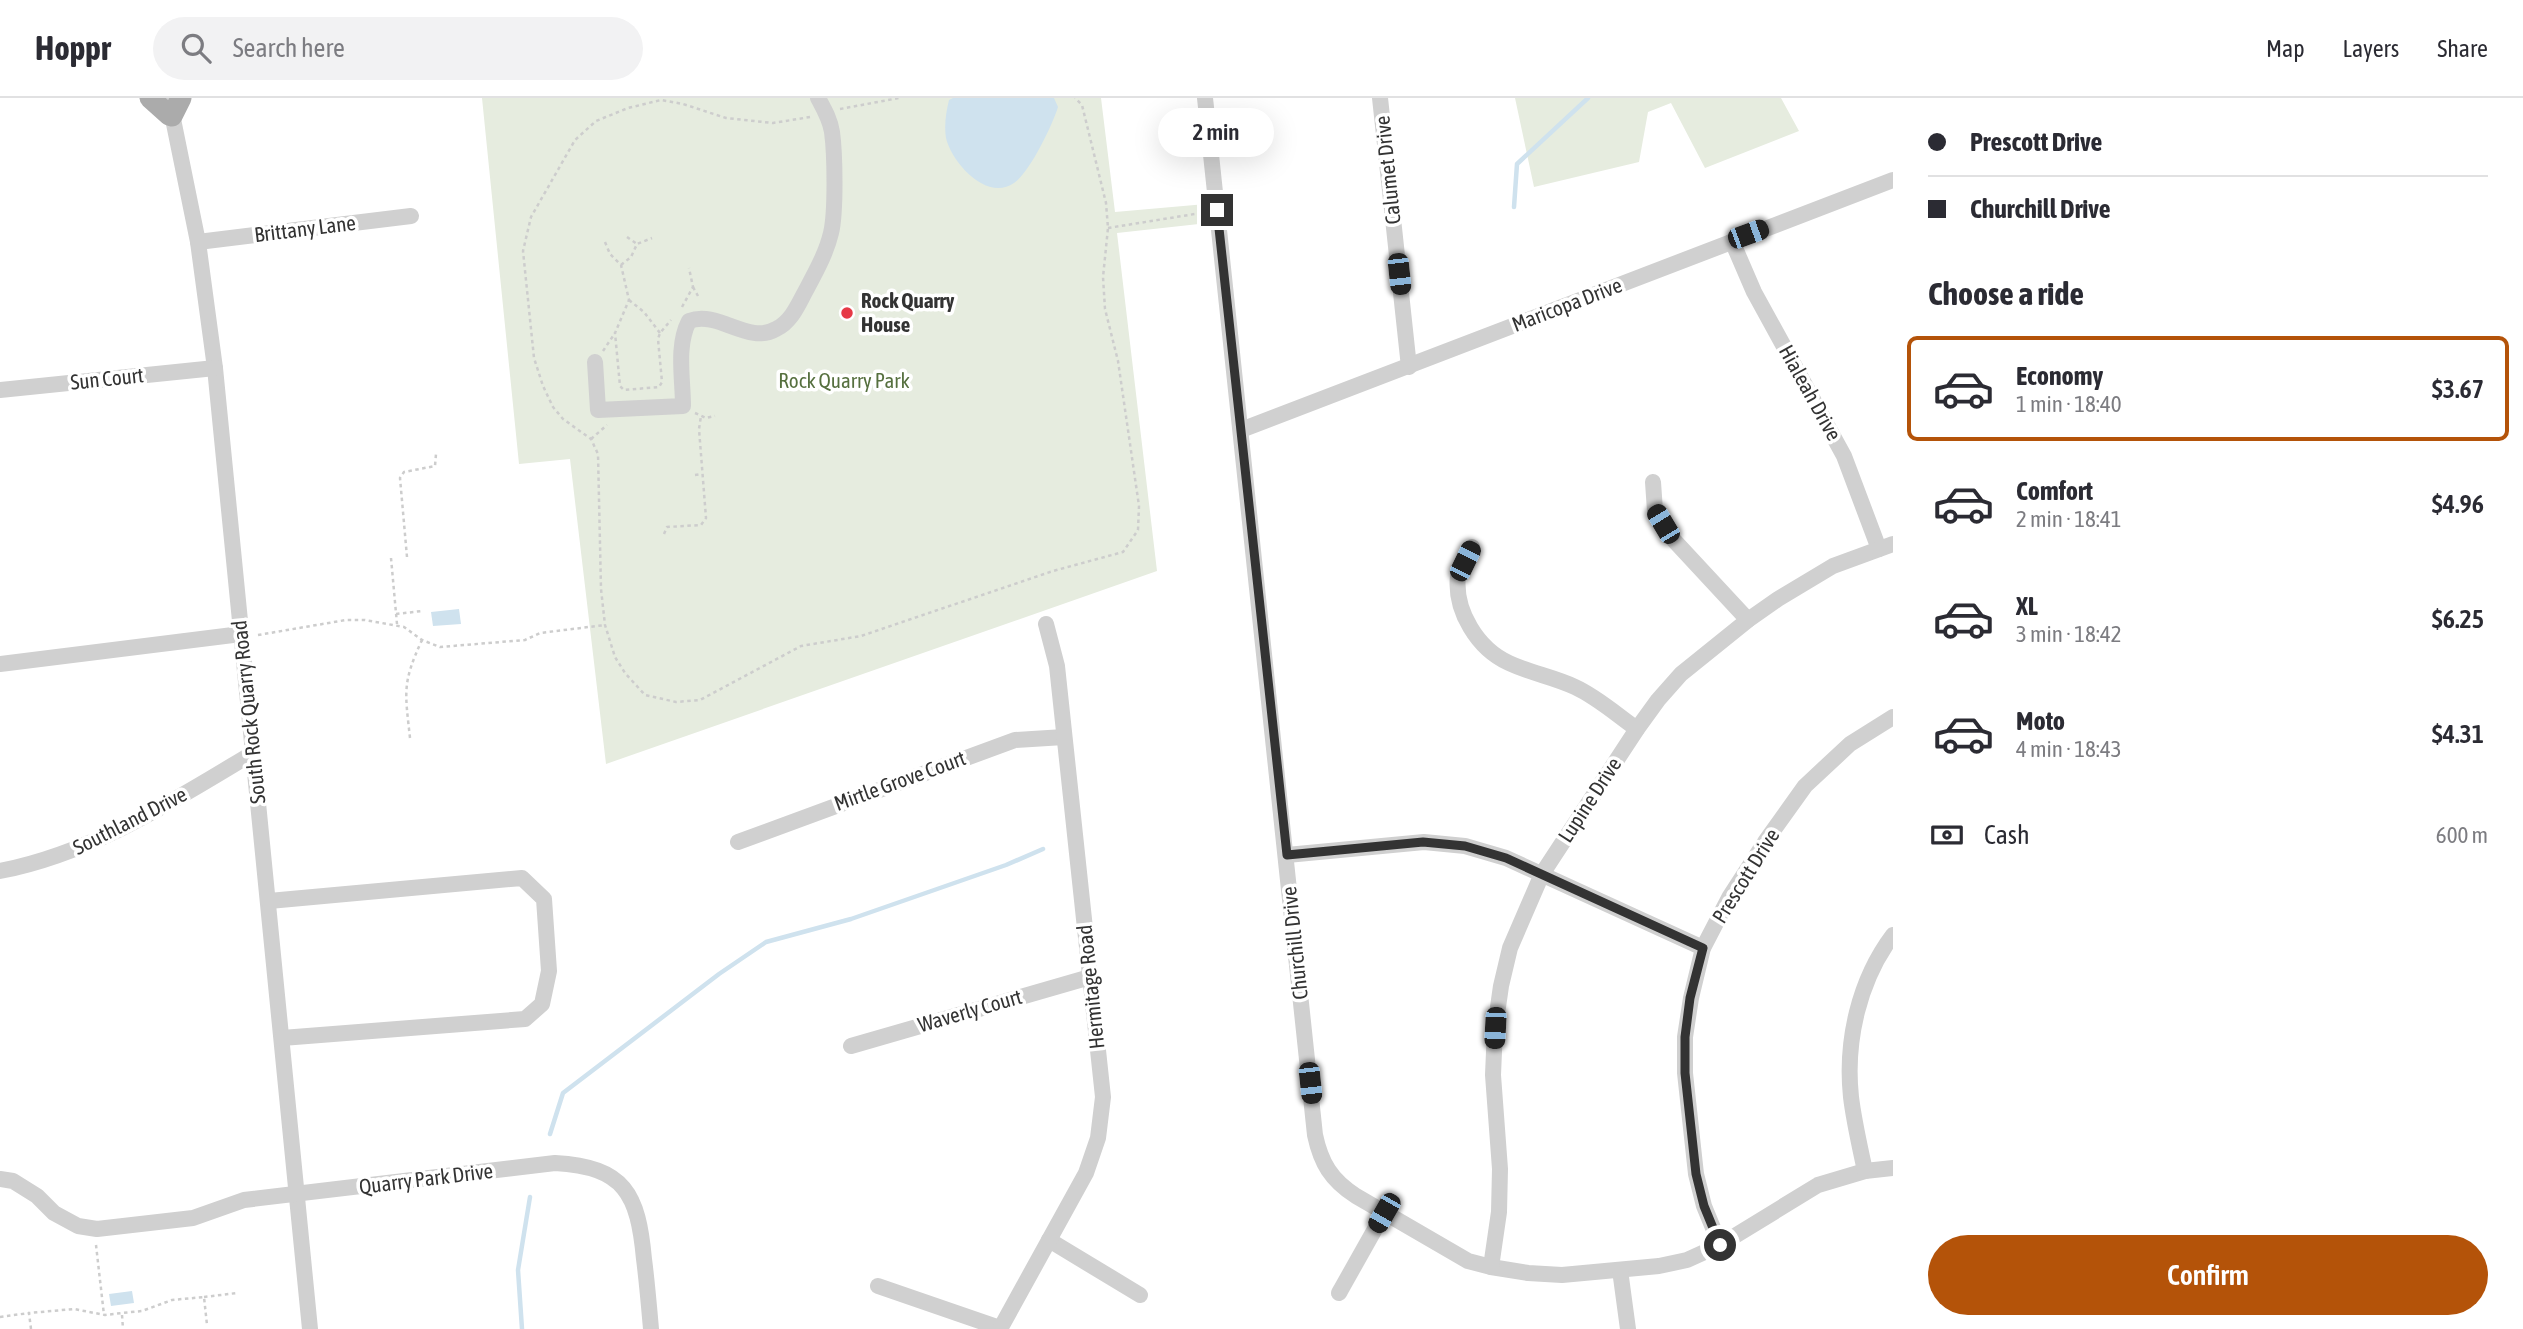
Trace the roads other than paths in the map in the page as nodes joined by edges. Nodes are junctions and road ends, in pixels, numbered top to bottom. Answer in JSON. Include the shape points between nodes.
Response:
{"nodes":[{"id":1,"x":150,"y":98,"type":"edge"},
{"id":2,"x":818,"y":98,"type":"edge"},
{"id":3,"x":1205,"y":98,"type":"edge"},
{"id":4,"x":1380,"y":98,"type":"edge"},
{"id":5,"x":173,"y":104,"type":"edge"},
{"id":6,"x":1893,"y":180,"type":"edge"},
{"id":7,"x":411,"y":216,"type":"dead end"},
{"id":8,"x":1732,"y":241,"type":"junction"},
{"id":9,"x":198,"y":242,"type":"junction"},
{"id":10,"x":595,"y":362,"type":"road end"},
{"id":11,"x":1409,"y":367,"type":"junction"},
{"id":12,"x":215,"y":368,"type":"junction"},
{"id":13,"x":0,"y":390,"type":"edge"},
{"id":14,"x":1241,"y":429,"type":"junction"},
{"id":15,"x":1653,"y":482,"type":"dead end"},
{"id":16,"x":1472,"y":547,"type":"dead end"},
{"id":17,"x":1886,"y":547,"type":"edge"},
{"id":18,"x":1748,"y":620,"type":"junction"},
{"id":19,"x":1046,"y":624,"type":"dead end"},
{"id":20,"x":242,"y":635,"type":"junction"},
{"id":21,"x":0,"y":664,"type":"edge"},
{"id":22,"x":1893,"y":717,"type":"edge"},
{"id":23,"x":1637,"y":729,"type":"junction"},
{"id":24,"x":1064,"y":737,"type":"junction"},
{"id":25,"x":253,"y":753,"type":"junction"},
{"id":26,"x":738,"y":842,"type":"dead end"},
{"id":27,"x":1287,"y":855,"type":"junction"},
{"id":28,"x":0,"y":871,"type":"edge"},
{"id":29,"x":1542,"y":874,"type":"junction"},
{"id":30,"x":269,"y":901,"type":"junction"},
{"id":31,"x":1893,"y":935,"type":"edge"},
{"id":32,"x":1703,"y":948,"type":"junction"},
{"id":33,"x":1090,"y":976,"type":"junction"},
{"id":34,"x":282,"y":1038,"type":"junction"},
{"id":35,"x":851,"y":1046,"type":"dead end"},
{"id":36,"x":1893,"y":1168,"type":"edge"},
{"id":37,"x":1865,"y":1171,"type":"junction"},
{"id":38,"x":0,"y":1179,"type":"edge"},
{"id":39,"x":297,"y":1194,"type":"junction"},
{"id":40,"x":1384,"y":1213,"type":"junction"},
{"id":41,"x":1049,"y":1240,"type":"junction"},
{"id":42,"x":1720,"y":1245,"type":"junction"},
{"id":43,"x":1491,"y":1267,"type":"junction"},
{"id":44,"x":1620,"y":1270,"type":"junction"},
{"id":45,"x":878,"y":1286,"type":"dead end"},
{"id":46,"x":1339,"y":1293,"type":"dead end"},
{"id":47,"x":1140,"y":1295,"type":"dead end"},
{"id":48,"x":1000,"y":1328,"type":"edge"},
{"id":49,"x":310,"y":1329,"type":"edge"},
{"id":50,"x":651,"y":1329,"type":"edge"},
{"id":51,"x":1628,"y":1329,"type":"edge"}],
"edges":[{"from":1,"to":5,"type":"main road","via":[[169,115]]},
{"from":2,"to":10,"type":"street","via":[[832,131],[834,210],[818,267],[791,317],[777,330],[762,334],[717,319],[690,321],[682,346],[684,406],[598,410]]},
{"from":3,"to":14,"type":"street","name":"Churchill Drive"},
{"from":4,"to":11,"type":"street","name":"Calumet Drive"},
{"from":5,"to":9,"type":"street","name":"South Rock Quarry Road"},
{"from":6,"to":8,"type":"street","name":"Maricopa Drive"},
{"from":7,"to":9,"type":"street","name":"Brittany Lane"},
{"from":8,"to":11,"type":"street","name":"Maricopa Drive"},
{"from":8,"to":17,"type":"street","name":"Hialeah Drive"},
{"from":9,"to":12,"type":"street","name":"South Rock Quarry Road"},
{"from":11,"to":14,"type":"street","name":"Maricopa Drive"},
{"from":12,"to":13,"type":"street","name":"Sun Court"},
{"from":12,"to":20,"type":"street","name":"South Rock Quarry Road"},
{"from":14,"to":27,"type":"street","name":"Churchill Drive"},
{"from":15,"to":18,"type":"street","via":[[1655,511],[1670,536]]},
{"from":16,"to":23,"type":"street","via":[[1458,575],[1459,593],[1476,637],[1501,659],[1578,688]]},
{"from":17,"to":18,"type":"street","name":"Lupine Drive","via":[[1833,566]]},
{"from":18,"to":23,"type":"street","name":"Lupine Drive","via":[[1681,674]]},
{"from":19,"to":24,"type":"street","name":"Hermitage Road","via":[[1057,666]]},
{"from":20,"to":21,"type":"street"},
{"from":20,"to":25,"type":"street","name":"South Rock Quarry Road"},
{"from":22,"to":32,"type":"street","name":"Prescott Drive","via":[[1850,744],[1805,786],[1730,896]]},
{"from":23,"to":29,"type":"street","name":"Lupine Drive"},
{"from":24,"to":26,"type":"street","name":"Mirtle Grove Court","via":[[1014,740]]},
{"from":24,"to":33,"type":"street","name":"Hermitage Road"},
{"from":25,"to":28,"type":"street","name":"Southland Drive","via":[[76,851]]},
{"from":25,"to":30,"type":"street","name":"South Rock Quarry Road"},
{"from":27,"to":29,"type":"street","via":[[1423,842],[1465,846]]},
{"from":27,"to":40,"type":"street","name":"Churchill Drive","via":[[1319,1154],[1339,1185]]},
{"from":29,"to":32,"type":"street"},
{"from":29,"to":43,"type":"street","name":"Lupine Drive","via":[[1510,948],[1495,1028],[1493,1075],[1500,1180]]},
{"from":30,"to":34,"type":"street","name":"South Rock Quarry Road"},
{"from":30,"to":34,"type":"street","via":[[522,878],[544,899],[549,971],[542,1004],[525,1019]]},
{"from":31,"to":37,"type":"street","via":[[1865,986],[1851,1049],[1852,1098]]},
{"from":32,"to":42,"type":"street","name":"Prescott Drive","via":[[1690,998],[1685,1073],[1696,1174]]},
{"from":33,"to":35,"type":"street","name":"Waverly Court"},
{"from":33,"to":41,"type":"street","name":"Hermitage Road","via":[[1103,1097],[1098,1138],[1086,1174]]},
{"from":34,"to":39,"type":"street","name":"South Rock Quarry Road"},
{"from":36,"to":37,"type":"street","name":"Churchill Drive"},
{"from":37,"to":42,"type":"street","name":"Churchill Drive","via":[[1818,1185]]},
{"from":38,"to":39,"type":"street","name":"Quarry Park Drive","via":[[13,1181],[78,1226],[94,1228],[193,1218],[244,1200]]},
{"from":39,"to":49,"type":"street","name":"South Rock Quarry Road"},
{"from":39,"to":50,"type":"street","name":"Quarry Park Drive","via":[[555,1163],[584,1164],[623,1186],[635,1202]]},
{"from":40,"to":43,"type":"street","name":"Churchill Drive","via":[[1459,1256]]},
{"from":40,"to":46,"type":"street"},
{"from":41,"to":47,"type":"street"},
{"from":41,"to":48,"type":"street","name":"Hermitage Road"},
{"from":42,"to":44,"type":"street","name":"Churchill Drive","via":[[1686,1260]]},
{"from":43,"to":44,"type":"street","name":"Churchill Drive","via":[[1562,1275]]},
{"from":44,"to":51,"type":"street"},
{"from":45,"to":48,"type":"street"}]}
